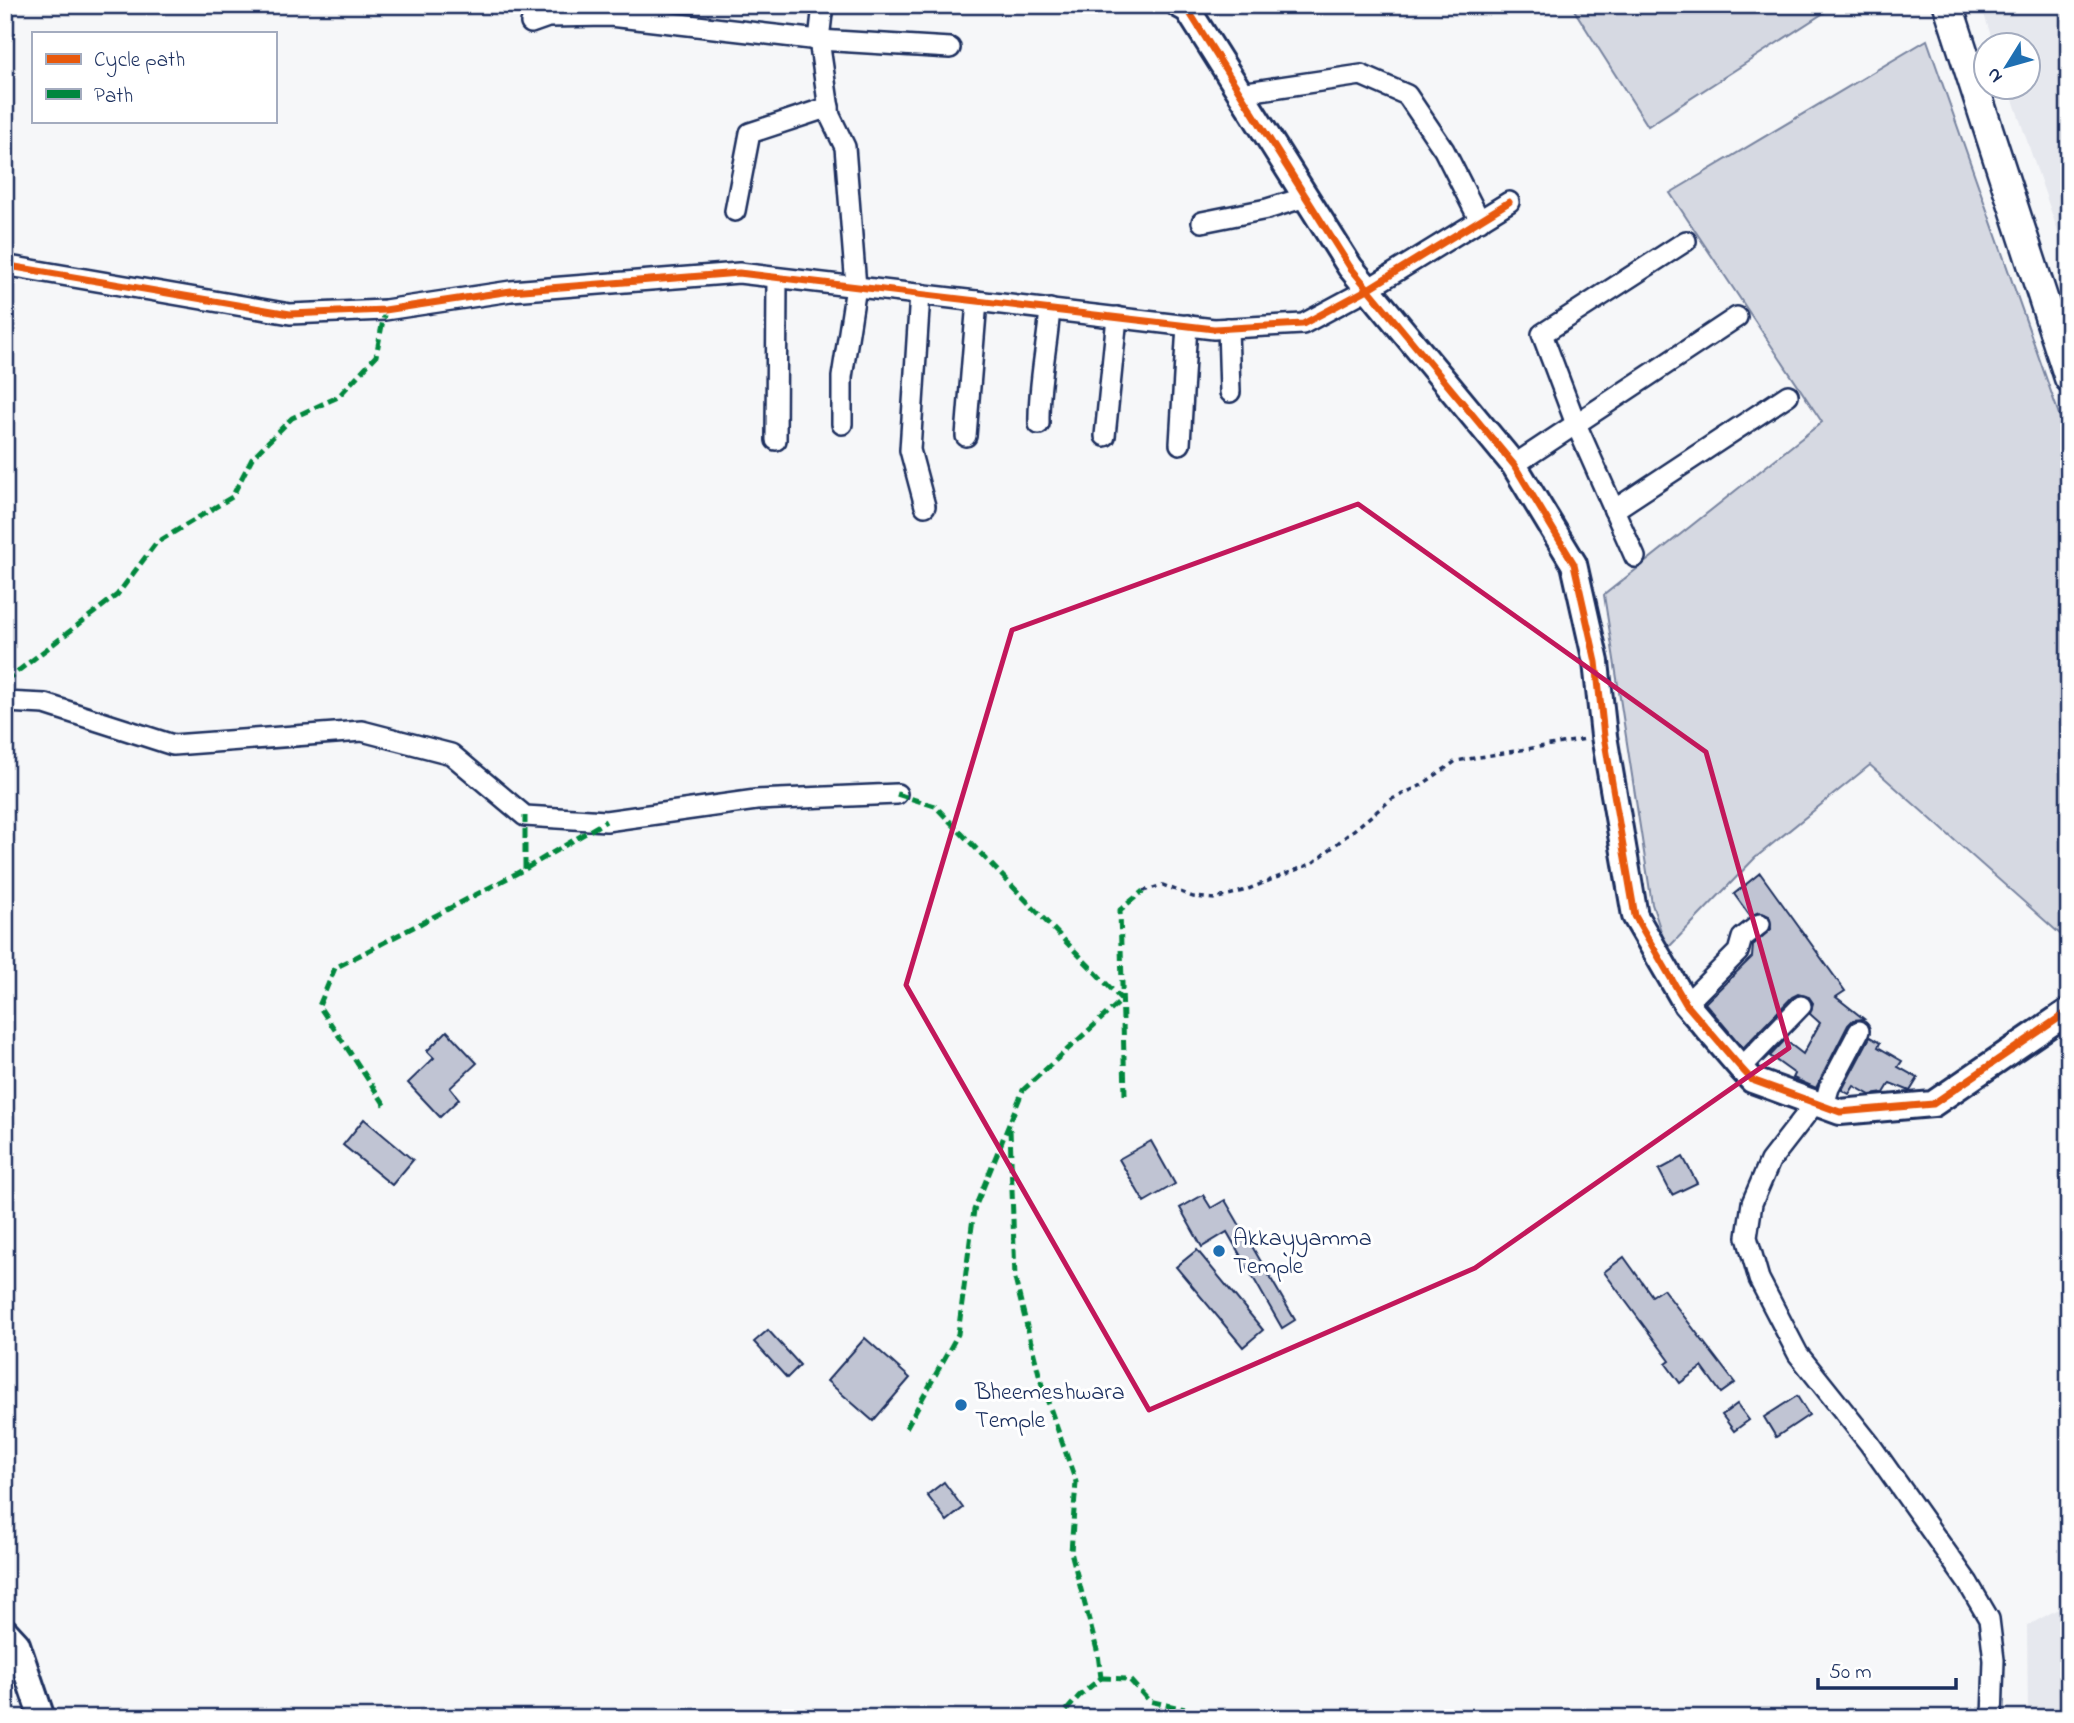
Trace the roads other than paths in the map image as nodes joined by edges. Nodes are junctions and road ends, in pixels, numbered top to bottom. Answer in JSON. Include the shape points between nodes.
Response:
{"nodes":[{"id":1,"x":823,"y":5,"type":"edge"},
{"id":2,"x":1180,"y":5,"type":"edge"},
{"id":3,"x":1948,"y":5,"type":"edge"},
{"id":4,"x":531,"y":23,"type":"dead end"},
{"id":5,"x":819,"y":40,"type":"junction"},
{"id":6,"x":950,"y":48,"type":"dead end"},
{"id":7,"x":1240,"y":93,"type":"junction"},
{"id":8,"x":829,"y":107,"type":"junction"},
{"id":9,"x":1306,"y":197,"type":"junction"},
{"id":10,"x":1509,"y":202,"type":"dead end"},
{"id":11,"x":735,"y":211,"type":"dead end"},
{"id":12,"x":1480,"y":221,"type":"junction"},
{"id":13,"x":1202,"y":222,"type":"dead end"},
{"id":14,"x":1686,"y":241,"type":"dead end"},
{"id":15,"x":5,"y":269,"type":"edge"},
{"id":16,"x":777,"y":278,"type":"junction"},
{"id":17,"x":856,"y":287,"type":"junction"},
{"id":18,"x":1368,"y":289,"type":"junction"},
{"id":19,"x":920,"y":294,"type":"junction"},
{"id":20,"x":977,"y":301,"type":"junction"},
{"id":21,"x":1050,"y":309,"type":"junction"},
{"id":22,"x":1117,"y":317,"type":"junction"},
{"id":23,"x":1737,"y":317,"type":"dead end"},
{"id":24,"x":1187,"y":325,"type":"junction"},
{"id":25,"x":1228,"y":328,"type":"junction"},
{"id":26,"x":2069,"y":378,"type":"edge"},
{"id":27,"x":1230,"y":392,"type":"dead end"},
{"id":28,"x":1788,"y":395,"type":"dead end"},
{"id":29,"x":842,"y":424,"type":"dead end"},
{"id":30,"x":1039,"y":424,"type":"dead end"},
{"id":31,"x":1576,"y":424,"type":"junction"},
{"id":32,"x":966,"y":436,"type":"dead end"},
{"id":33,"x":1105,"y":436,"type":"dead end"},
{"id":34,"x":776,"y":440,"type":"dead end"},
{"id":35,"x":1180,"y":444,"type":"dead end"},
{"id":36,"x":1514,"y":465,"type":"junction"},
{"id":37,"x":925,"y":506,"type":"dead end"},
{"id":38,"x":1614,"y":510,"type":"junction"},
{"id":39,"x":1635,"y":557,"type":"dead end"},
{"id":40,"x":5,"y":702,"type":"edge"},
{"id":41,"x":897,"y":794,"type":"dead end"},
{"id":42,"x":1760,"y":924,"type":"dead end"},
{"id":43,"x":1686,"y":1004,"type":"junction"},
{"id":44,"x":1801,"y":1006,"type":"dead end"},
{"id":45,"x":2069,"y":1011,"type":"edge"},
{"id":46,"x":1859,"y":1031,"type":"dead end"},
{"id":47,"x":1741,"y":1068,"type":"junction"},
{"id":48,"x":1820,"y":1104,"type":"junction"},
{"id":49,"x":5,"y":1631,"type":"edge"},
{"id":50,"x":42,"y":1718,"type":"edge"},
{"id":51,"x":1992,"y":1718,"type":"edge"}],
"edges":[{"from":1,"to":5,"type":"street"},
{"from":2,"to":7,"type":"street","via":[[1188,10]]},
{"from":3,"to":26,"type":"main road"},
{"from":4,"to":5,"type":"street","via":[[548,17],[610,16]]},
{"from":5,"to":6,"type":"street"},
{"from":5,"to":8,"type":"street"},
{"from":7,"to":9,"type":"street"},
{"from":7,"to":12,"type":"street","via":[[1361,75],[1407,95],[1444,150]]},
{"from":8,"to":11,"type":"street","via":[[750,133]]},
{"from":8,"to":17,"type":"street","via":[[845,147]]},
{"from":9,"to":13,"type":"street"},
{"from":9,"to":18,"type":"street"},
{"from":10,"to":12,"type":"street"},
{"from":12,"to":18,"type":"street"},
{"from":14,"to":31,"type":"street","via":[[1542,334]]},
{"from":15,"to":16,"type":"street","via":[[15,267],[290,314],[385,310],[511,291],[739,273]]},
{"from":16,"to":17,"type":"street"},
{"from":16,"to":34,"type":"street"},
{"from":17,"to":19,"type":"street"},
{"from":17,"to":29,"type":"street","via":[[842,377]]},
{"from":18,"to":25,"type":"street","via":[[1303,324]]},
{"from":18,"to":36,"type":"street"},
{"from":19,"to":20,"type":"street"},
{"from":19,"to":37,"type":"street","via":[[910,450]]},
{"from":20,"to":21,"type":"street"},
{"from":20,"to":32,"type":"street"},
{"from":21,"to":22,"type":"street"},
{"from":21,"to":30,"type":"street","via":[[1045,369],[1038,387]]},
{"from":22,"to":24,"type":"street"},
{"from":22,"to":33,"type":"street"},
{"from":23,"to":31,"type":"street"},
{"from":24,"to":25,"type":"street"},
{"from":24,"to":35,"type":"street"},
{"from":25,"to":27,"type":"street"},
{"from":28,"to":38,"type":"street"},
{"from":31,"to":36,"type":"street"},
{"from":31,"to":38,"type":"street"},
{"from":36,"to":43,"type":"street","via":[[1574,564],[1596,662],[1634,916]]},
{"from":38,"to":39,"type":"street"},
{"from":40,"to":41,"type":"street","via":[[45,704],[173,745],[362,731],[451,754],[525,816],[606,821],[756,800]]},
{"from":42,"to":43,"type":"street","via":[[1742,938],[1738,952]]},
{"from":43,"to":47,"type":"street"},
{"from":44,"to":47,"type":"street"},
{"from":45,"to":48,"type":"street","via":[[1933,1104],[1840,1112]]},
{"from":46,"to":48,"type":"street"},
{"from":47,"to":48,"type":"street","via":[[1752,1080]]},
{"from":48,"to":51,"type":"street","via":[[1770,1161],[1752,1203],[1747,1237],[1759,1279],[1798,1354],[1869,1443],[1989,1619],[1994,1660]]},
{"from":49,"to":50,"type":"street","via":[[17,1644]]}]}
